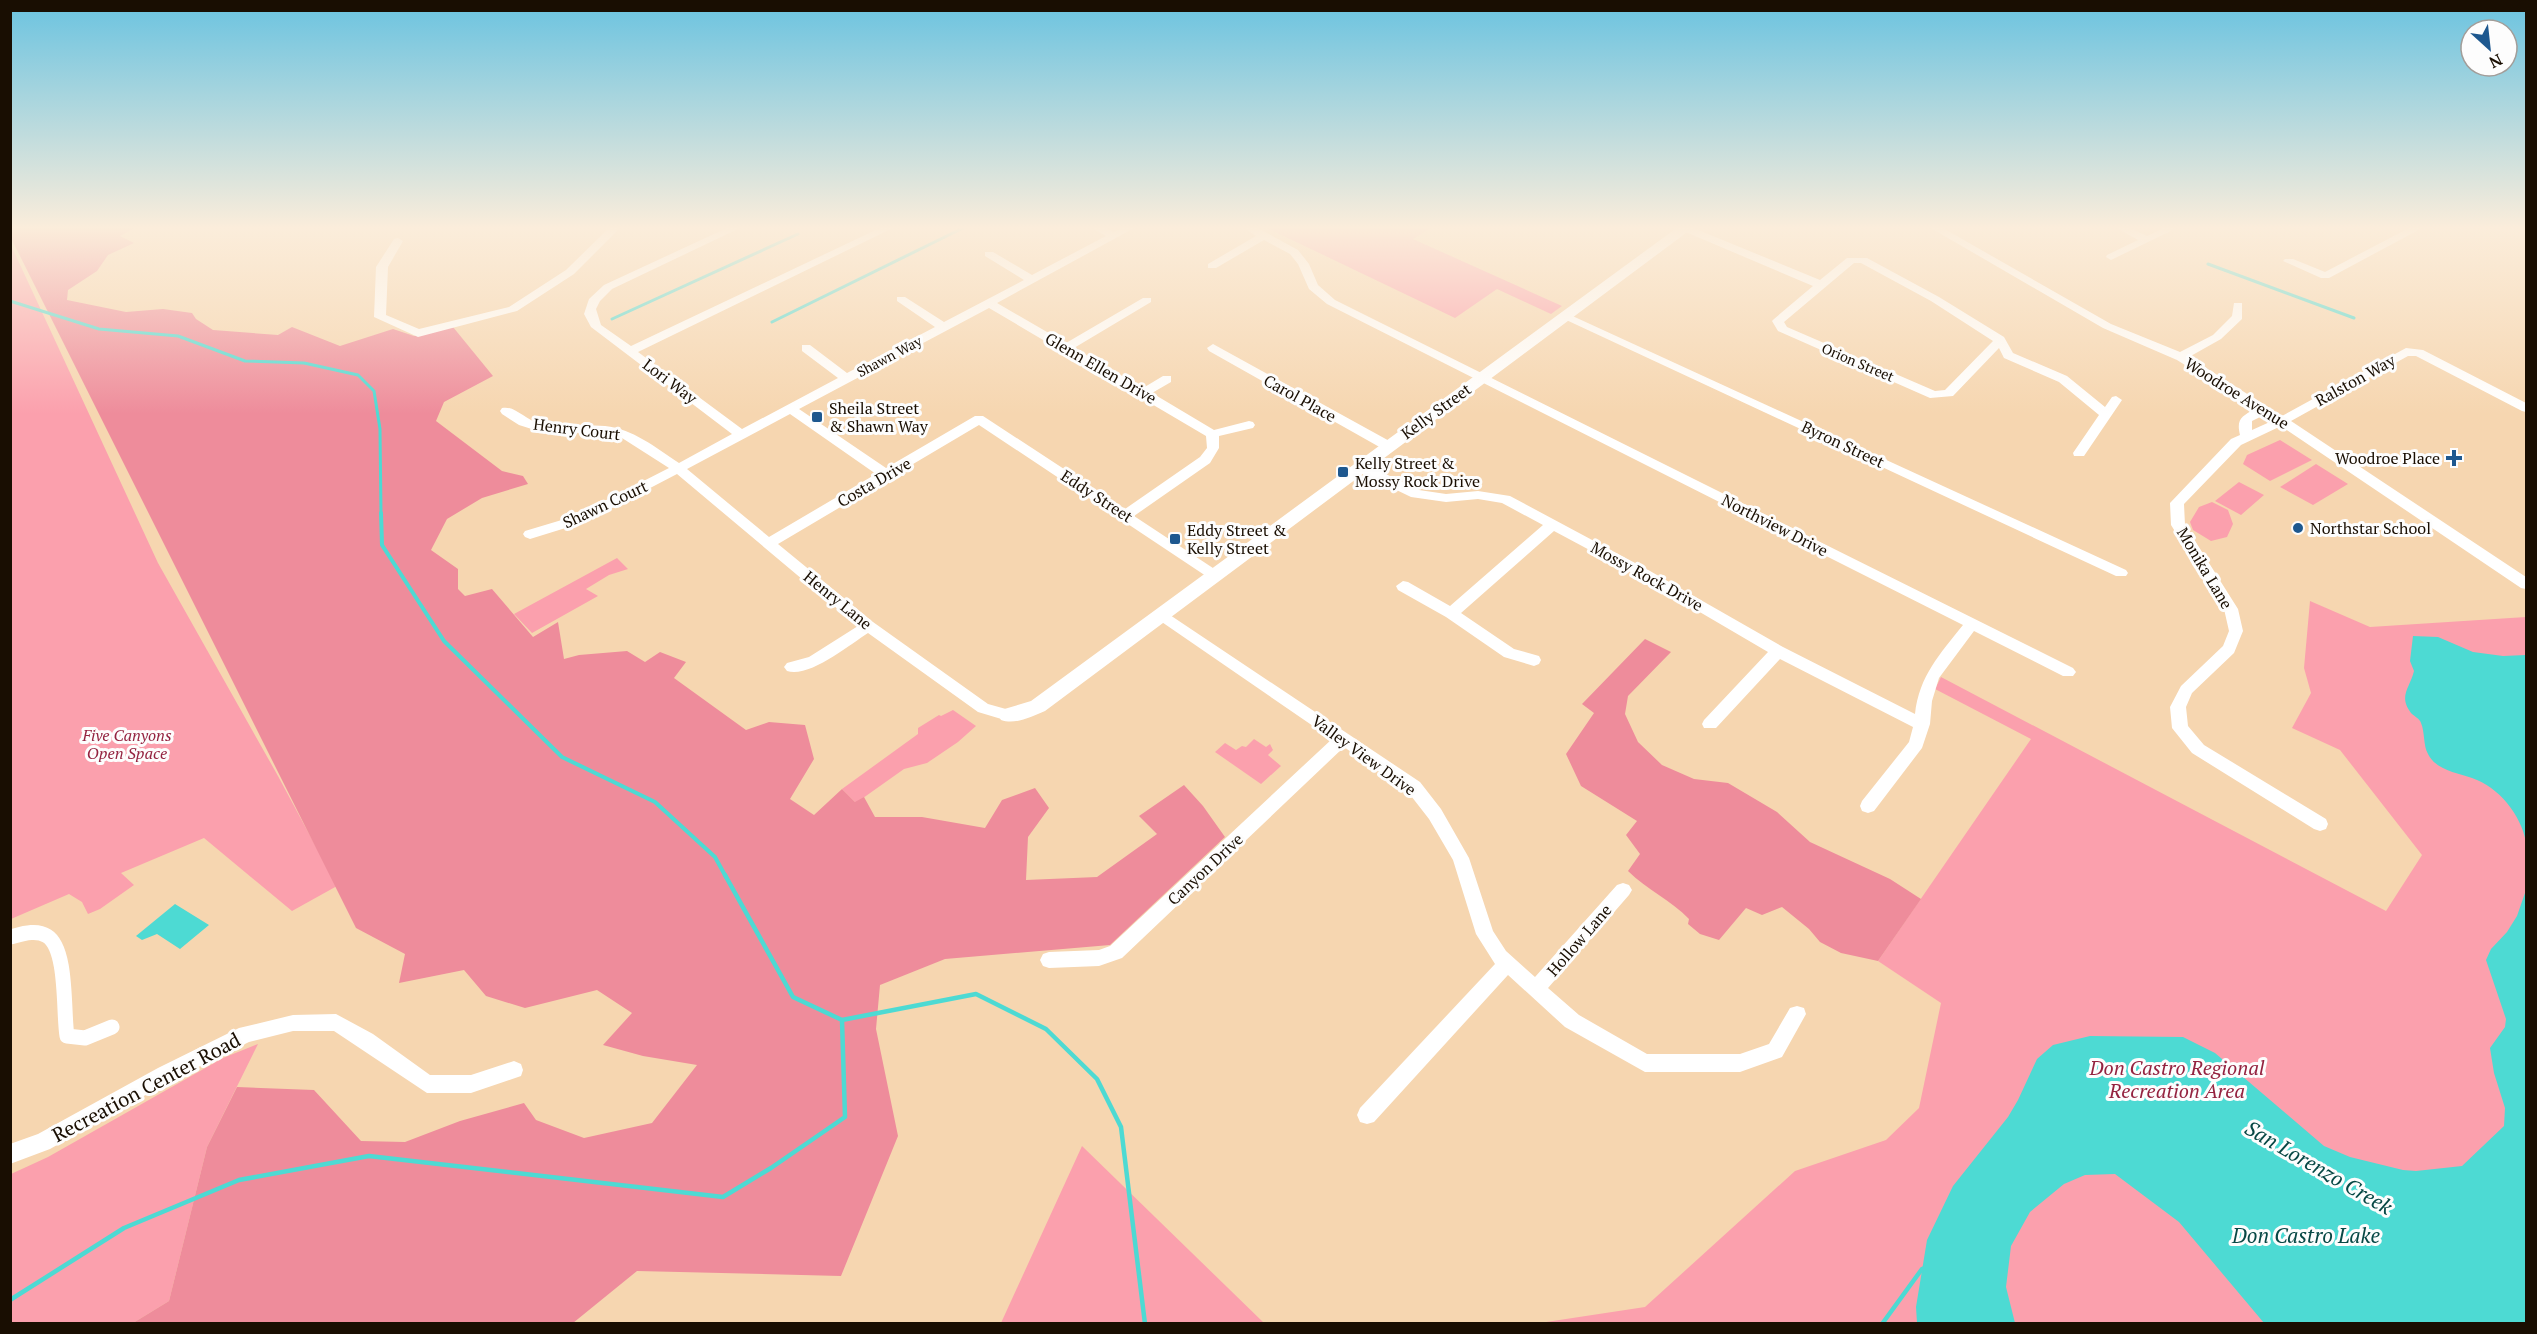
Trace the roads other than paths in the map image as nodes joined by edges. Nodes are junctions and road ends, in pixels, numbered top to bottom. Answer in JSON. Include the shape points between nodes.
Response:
{"nodes":[{"id":1,"x":381,"y":289,"type":"edge"},
{"id":2,"x":545,"y":289,"type":"edge"},
{"id":3,"x":605,"y":289,"type":"edge"},
{"id":4,"x":760,"y":289,"type":"edge"},
{"id":5,"x":1015,"y":289,"type":"edge"},
{"id":6,"x":1316,"y":289,"type":"edge"},
{"id":7,"x":1602,"y":289,"type":"edge"},
{"id":8,"x":1814,"y":289,"type":"edge"},
{"id":9,"x":1917,"y":289,"type":"edge"},
{"id":10,"x":2043,"y":289,"type":"edge"},
{"id":11,"x":901,"y":299,"type":"dead end"},
{"id":12,"x":1147,"y":300,"type":"dead end"},
{"id":13,"x":989,"y":303,"type":"junction"},
{"id":14,"x":2238,"y":305,"type":"dead end"},
{"id":15,"x":1566,"y":315,"type":"junction"},
{"id":16,"x":943,"y":327,"type":"junction"},
{"id":17,"x":2000,"y":340,"type":"junction"},
{"id":18,"x":806,"y":348,"type":"dead end"},
{"id":19,"x":1066,"y":348,"type":"junction"},
{"id":20,"x":1213,"y":348,"type":"dead end"},
{"id":21,"x":631,"y":351,"type":"junction"},
{"id":22,"x":2181,"y":357,"type":"junction"},
{"id":23,"x":847,"y":378,"type":"junction"},
{"id":24,"x":1482,"y":378,"type":"junction"},
{"id":25,"x":1167,"y":379,"type":"dead end"},
{"id":26,"x":1144,"y":393,"type":"junction"},
{"id":27,"x":2116,"y":400,"type":"dead end"},
{"id":28,"x":2526,"y":408,"type":"edge"},
{"id":29,"x":791,"y":409,"type":"junction"},
{"id":30,"x":2264,"y":410,"type":"junction"},
{"id":31,"x":506,"y":411,"type":"dead end"},
{"id":32,"x":2106,"y":415,"type":"junction"},
{"id":33,"x":979,"y":419,"type":"joint"},
{"id":34,"x":2282,"y":421,"type":"junction"},
{"id":35,"x":1249,"y":424,"type":"dead end"},
{"id":36,"x":1212,"y":434,"type":"junction"},
{"id":37,"x":741,"y":435,"type":"junction"},
{"id":38,"x":2247,"y":437,"type":"junction"},
{"id":39,"x":1388,"y":446,"type":"junction"},
{"id":40,"x":2079,"y":453,"type":"dead end"},
{"id":41,"x":1360,"y":467,"type":"junction"},
{"id":42,"x":678,"y":468,"type":"junction"},
{"id":43,"x":886,"y":475,"type":"junction"},
{"id":44,"x":1126,"y":515,"type":"junction"},
{"id":45,"x":1553,"y":524,"type":"junction"},
{"id":46,"x":530,"y":534,"type":"dead end"},
{"id":47,"x":769,"y":543,"type":"junction"},
{"id":48,"x":2121,"y":573,"type":"dead end"},
{"id":49,"x":1214,"y":575,"type":"junction"},
{"id":50,"x":2523,"y":579,"type":"edge"},
{"id":51,"x":1403,"y":586,"type":"dead end"},
{"id":52,"x":1451,"y":612,"type":"junction"},
{"id":53,"x":1161,"y":614,"type":"junction"},
{"id":54,"x":1971,"y":625,"type":"junction"},
{"id":55,"x":868,"y":626,"type":"junction"},
{"id":56,"x":1778,"y":651,"type":"junction"},
{"id":57,"x":1534,"y":660,"type":"dead end"},
{"id":58,"x":792,"y":667,"type":"dead end"},
{"id":59,"x":2068,"y":672,"type":"dead end"},
{"id":60,"x":1008,"y":715,"type":"joint"},
{"id":61,"x":1710,"y":724,"type":"dead end"},
{"id":62,"x":1922,"y":724,"type":"junction"},
{"id":63,"x":1342,"y":739,"type":"junction"},
{"id":64,"x":1868,"y":806,"type":"dead end"},
{"id":65,"x":2320,"y":824,"type":"dead end"},
{"id":66,"x":1623,"y":890,"type":"dead end"},
{"id":67,"x":10,"y":937,"type":"edge"},
{"id":68,"x":1049,"y":960,"type":"dead end"},
{"id":69,"x":1508,"y":964,"type":"junction"},
{"id":70,"x":1535,"y":990,"type":"junction"},
{"id":71,"x":1797,"y":1014,"type":"dead end"},
{"id":72,"x":112,"y":1027,"type":"dead end"},
{"id":73,"x":514,"y":1070,"type":"dead end"},
{"id":74,"x":1367,"y":1115,"type":"dead end"},
{"id":75,"x":10,"y":1154,"type":"edge"}],
"edges":[{"from":1,"to":2,"type":"street","via":[[380,317],[418,333],[513,309]]},
{"from":3,"to":21,"type":"street","name":"Lori Way","via":[[590,316],[597,326]]},
{"from":4,"to":21,"type":"street"},
{"from":5,"to":13,"type":"street","name":"Shawn Way"},
{"from":6,"to":24,"type":"street","name":"Northview Drive","via":[[1331,302]]},
{"from":7,"to":15,"type":"street","name":"Kelly Street"},
{"from":8,"to":17,"type":"street","name":"Orion Street","via":[[1778,321],[1782,329],[1934,395],[1949,393]]},
{"from":9,"to":17,"type":"street"},
{"from":10,"to":22,"type":"street","name":"Woodroe Avenue","via":[[2107,326]]},
{"from":11,"to":16,"type":"street"},
{"from":12,"to":19,"type":"street"},
{"from":13,"to":16,"type":"street","name":"Shawn Way"},
{"from":13,"to":19,"type":"street","name":"Glenn Ellen Drive"},
{"from":14,"to":22,"type":"street","via":[[2238,317],[2228,328]]},
{"from":15,"to":24,"type":"street","name":"Kelly Street"},
{"from":15,"to":48,"type":"street","name":"Byron Street"},
{"from":16,"to":23,"type":"street","name":"Shawn Way"},
{"from":17,"to":32,"type":"street","via":[[2008,355],[2063,379]]},
{"from":18,"to":23,"type":"street"},
{"from":19,"to":26,"type":"street","name":"Glenn Ellen Drive"},
{"from":20,"to":39,"type":"street","name":"Carol Place"},
{"from":21,"to":37,"type":"street","name":"Lori Way"},
{"from":22,"to":30,"type":"street","name":"Woodroe Avenue"},
{"from":23,"to":29,"type":"street","name":"Shawn Way"},
{"from":24,"to":39,"type":"street","name":"Kelly Street"},
{"from":24,"to":54,"type":"street","name":"Northview Drive"},
{"from":25,"to":26,"type":"street"},
{"from":26,"to":36,"type":"street","name":"Glenn Ellen Drive"},
{"from":27,"to":32,"type":"street"},
{"from":28,"to":34,"type":"street","name":"Ralston Way","via":[[2419,353],[2406,352]]},
{"from":29,"to":37,"type":"street","name":"Shawn Way"},
{"from":29,"to":43,"type":"street"},
{"from":30,"to":34,"type":"street","name":"Woodroe Avenue"},
{"from":30,"to":38,"type":"street","via":[[2246,419]]},
{"from":31,"to":42,"type":"street","name":"Henry Court","via":[[538,427],[606,430],[626,435]]},
{"from":32,"to":40,"type":"street"},
{"from":33,"to":43,"type":"street","name":"Costa Drive"},
{"from":33,"to":44,"type":"street","name":"Eddy Street"},
{"from":34,"to":38,"type":"street","name":"Monika Lane"},
{"from":34,"to":50,"type":"street","name":"Woodroe Avenue"},
{"from":35,"to":36,"type":"street"},
{"from":36,"to":44,"type":"street","via":[[1213,451],[1205,460]]},
{"from":37,"to":42,"type":"street","name":"Shawn Way"},
{"from":38,"to":65,"type":"street","name":"Monika Lane","via":[[2236,442],[2177,503],[2178,525],[2231,609],[2236,631],[2229,649],[2186,690],[2178,707],[2180,728],[2198,749]]},
{"from":39,"to":41,"type":"street","name":"Kelly Street"},
{"from":41,"to":45,"type":"street","name":"Mossy Rock Drive","via":[[1416,494],[1504,499]]},
{"from":41,"to":49,"type":"street","name":"Kelly Street"},
{"from":42,"to":46,"type":"street","name":"Shawn Court","via":[[602,509]]},
{"from":42,"to":47,"type":"street","name":"Henry Lane"},
{"from":43,"to":47,"type":"street","name":"Costa Drive"},
{"from":44,"to":49,"type":"street","name":"Eddy Street"},
{"from":45,"to":52,"type":"street"},
{"from":45,"to":56,"type":"street","name":"Mossy Rock Drive"},
{"from":47,"to":55,"type":"street","name":"Henry Lane"},
{"from":49,"to":53,"type":"street","name":"Kelly Street"},
{"from":51,"to":52,"type":"street"},
{"from":52,"to":57,"type":"street","via":[[1509,653]]},
{"from":53,"to":60,"type":"street","name":"Kelly Street","via":[[1038,706]]},
{"from":53,"to":63,"type":"street","name":"Valley View Drive"},
{"from":54,"to":59,"type":"street","name":"Northview Drive"},
{"from":54,"to":62,"type":"street","via":[[1932,676]]},
{"from":55,"to":58,"type":"street","via":[[814,661]]},
{"from":55,"to":60,"type":"street","name":"Henry Lane","via":[[983,708]]},
{"from":56,"to":61,"type":"street"},
{"from":56,"to":62,"type":"street","name":"Mossy Rock Drive"},
{"from":62,"to":64,"type":"street","via":[[1916,744]]},
{"from":63,"to":68,"type":"street","name":"Canyon Drive","via":[[1116,952],[1099,958]]},
{"from":63,"to":69,"type":"street","name":"Valley View Drive","via":[[1414,787],[1435,814],[1461,858],[1485,934]]},
{"from":66,"to":70,"type":"street","name":"Hollow Lane"},
{"from":67,"to":72,"type":"street","via":[[35,932],[49,936],[58,947],[63,964],[63,1023],[67,1036],[90,1037]]},
{"from":69,"to":70,"type":"street","name":"Valley View Drive"},
{"from":69,"to":74,"type":"street"},
{"from":70,"to":71,"type":"street","name":"Valley View Drive","via":[[1572,1021],[1645,1063],[1740,1064],[1775,1051]]},
{"from":73,"to":75,"type":"street","name":"Recreation Center Road","via":[[471,1084],[427,1084],[336,1022],[293,1023],[246,1034],[43,1142]]}]}
